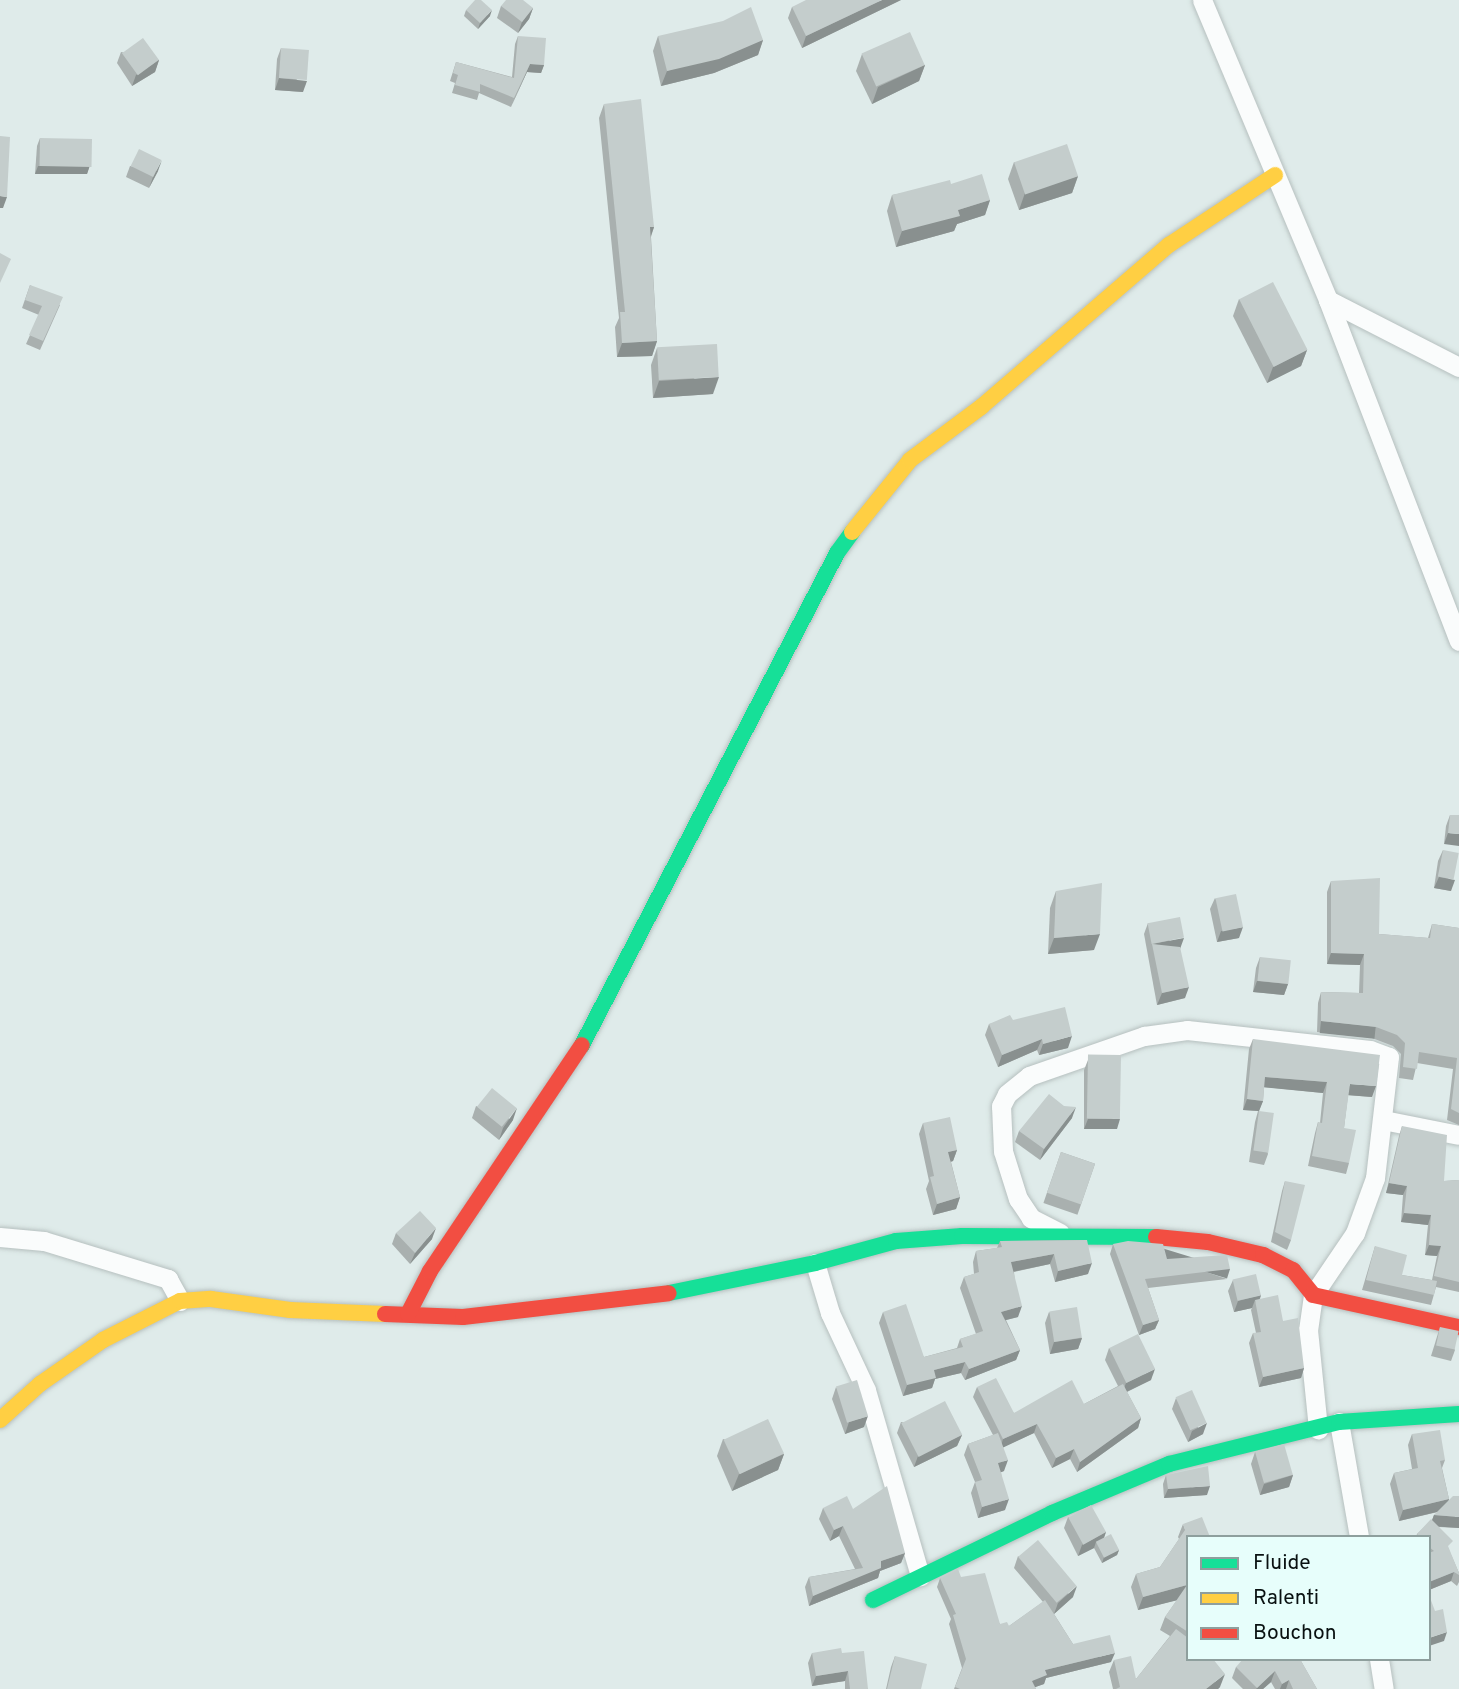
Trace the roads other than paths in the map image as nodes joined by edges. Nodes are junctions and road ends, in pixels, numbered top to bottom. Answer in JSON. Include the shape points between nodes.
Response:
{"nodes":[{"id":1,"x":1202,"y":0,"type":"edge"},
{"id":2,"x":1275,"y":176,"type":"junction"},
{"id":3,"x":1328,"y":300,"type":"junction"},
{"id":4,"x":1459,"y":367,"type":"edge"},
{"id":5,"x":1459,"y":641,"type":"edge"},
{"id":6,"x":1383,"y":1121,"type":"junction"},
{"id":7,"x":1459,"y":1135,"type":"edge"},
{"id":8,"x":1062,"y":1234,"type":"junction"},
{"id":9,"x":0,"y":1237,"type":"edge"},
{"id":10,"x":815,"y":1263,"type":"junction"},
{"id":11,"x":1313,"y":1295,"type":"junction"},
{"id":12,"x":180,"y":1300,"type":"junction"},
{"id":13,"x":408,"y":1314,"type":"junction"},
{"id":14,"x":1459,"y":1328,"type":"edge"},
{"id":15,"x":1459,"y":1414,"type":"edge"},
{"id":16,"x":0,"y":1420,"type":"edge"},
{"id":17,"x":1339,"y":1422,"type":"junction"},
{"id":18,"x":1318,"y":1429,"type":"junction"},
{"id":19,"x":1359,"y":1535,"type":"edge"},
{"id":20,"x":920,"y":1576,"type":"junction"},
{"id":21,"x":873,"y":1600,"type":"dead end"},
{"id":22,"x":1379,"y":1661,"type":"edge"},
{"id":23,"x":1384,"y":1689,"type":"edge"}],
"edges":[{"from":1,"to":2,"type":"street"},
{"from":2,"to":3,"type":"street"},
{"from":2,"to":13,"type":"street","via":[[1170,244],[981,407],[910,460],[862,518],[837,553],[597,1022],[430,1271]]},
{"from":3,"to":4,"type":"street"},
{"from":3,"to":5,"type":"street"},
{"from":6,"to":7,"type":"street"},
{"from":6,"to":8,"type":"street","via":[[1391,1064],[1383,1053],[1370,1050],[1187,1030],[1144,1036],[1059,1064],[1029,1076],[1007,1094],[999,1121],[1018,1199],[1031,1218]]},
{"from":6,"to":11,"type":"street","via":[[1376,1178],[1354,1233]]},
{"from":8,"to":10,"type":"street","via":[[896,1241]]},
{"from":8,"to":11,"type":"street","via":[[1208,1242],[1263,1255],[1293,1270]]},
{"from":9,"to":12,"type":"street","via":[[44,1241],[168,1279]]},
{"from":10,"to":13,"type":"street","via":[[662,1294],[463,1317]]},
{"from":10,"to":20,"type":"street","via":[[830,1313],[866,1390]]},
{"from":11,"to":14,"type":"street"},
{"from":11,"to":18,"type":"street","via":[[1308,1330]]},
{"from":12,"to":13,"type":"street"},
{"from":12,"to":16,"type":"street","via":[[103,1340],[40,1384]]},
{"from":15,"to":17,"type":"street"},
{"from":17,"to":18,"type":"street"},
{"from":17,"to":19,"type":"street"},
{"from":18,"to":20,"type":"street","via":[[1169,1464]]},
{"from":20,"to":21,"type":"street"},
{"from":22,"to":23,"type":"street"}]}
